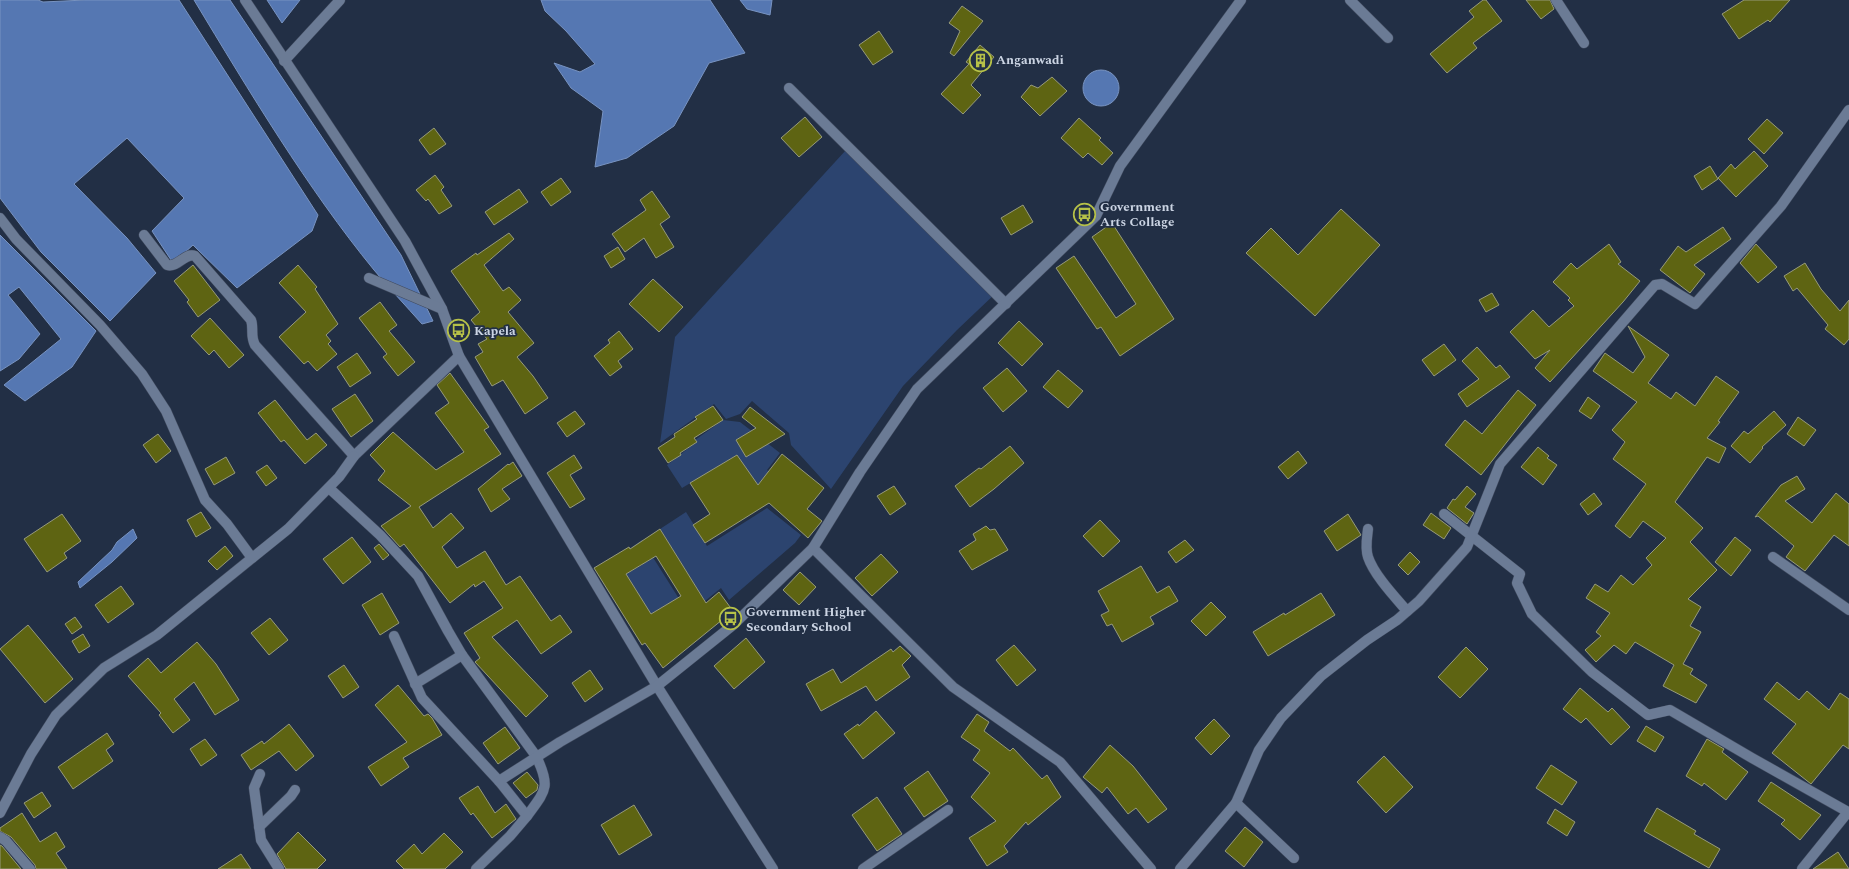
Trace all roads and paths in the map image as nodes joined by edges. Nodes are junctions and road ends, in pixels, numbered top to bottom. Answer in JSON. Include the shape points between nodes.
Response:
{"nodes":[{"id":1,"x":245,"y":0,"type":"edge"},
{"id":2,"x":340,"y":0,"type":"edge"},
{"id":3,"x":1241,"y":0,"type":"edge"},
{"id":4,"x":1350,"y":0,"type":"edge"},
{"id":5,"x":1556,"y":0,"type":"edge"},
{"id":6,"x":1388,"y":38,"type":"dead end"},
{"id":7,"x":1584,"y":43,"type":"dead end"},
{"id":8,"x":284,"y":61,"type":"junction"},
{"id":9,"x":789,"y":88,"type":"dead end"},
{"id":10,"x":1849,"y":110,"type":"edge"},
{"id":11,"x":0,"y":218,"type":"edge"},
{"id":12,"x":144,"y":235,"type":"dead end"},
{"id":13,"x":370,"y":278,"type":"dead end"},
{"id":14,"x":1006,"y":304,"type":"junction"},
{"id":15,"x":442,"y":309,"type":"junction"},
{"id":16,"x":459,"y":356,"type":"junction"},
{"id":17,"x":354,"y":456,"type":"junction"},
{"id":18,"x":329,"y":488,"type":"junction"},
{"id":19,"x":1444,"y":514,"type":"dead end"},
{"id":20,"x":1368,"y":529,"type":"dead end"},
{"id":21,"x":1472,"y":537,"type":"junction"},
{"id":22,"x":813,"y":548,"type":"junction"},
{"id":23,"x":1773,"y":557,"type":"dead end"},
{"id":24,"x":252,"y":558,"type":"junction"},
{"id":25,"x":1849,"y":610,"type":"edge"},
{"id":26,"x":1407,"y":611,"type":"junction"},
{"id":27,"x":394,"y":636,"type":"dead end"},
{"id":28,"x":462,"y":655,"type":"junction"},
{"id":29,"x":415,"y":684,"type":"junction"},
{"id":30,"x":657,"y":686,"type":"junction"},
{"id":31,"x":536,"y":756,"type":"junction"},
{"id":32,"x":260,"y":774,"type":"dead end"},
{"id":33,"x":499,"y":781,"type":"junction"},
{"id":34,"x":295,"y":790,"type":"dead end"},
{"id":35,"x":1236,"y":803,"type":"junction"},
{"id":36,"x":948,"y":810,"type":"dead end"},
{"id":37,"x":1849,"y":811,"type":"edge"},
{"id":38,"x":0,"y":812,"type":"edge"},
{"id":39,"x":527,"y":816,"type":"junction"},
{"id":40,"x":259,"y":827,"type":"junction"},
{"id":41,"x":0,"y":836,"type":"edge"},
{"id":42,"x":1294,"y":858,"type":"dead end"},
{"id":43,"x":30,"y":869,"type":"edge"},
{"id":44,"x":279,"y":869,"type":"edge"},
{"id":45,"x":476,"y":869,"type":"edge"},
{"id":46,"x":773,"y":869,"type":"edge"},
{"id":47,"x":863,"y":869,"type":"edge"},
{"id":48,"x":1151,"y":869,"type":"edge"},
{"id":49,"x":1180,"y":869,"type":"edge"},
{"id":50,"x":1802,"y":869,"type":"edge"}],
"edges":[{"from":1,"to":8,"type":"street"},
{"from":2,"to":8,"type":"street"},
{"from":3,"to":14,"type":"street","via":[[1120,166],[1096,216]]},
{"from":4,"to":6,"type":"street"},
{"from":5,"to":7,"type":"street"},
{"from":8,"to":15,"type":"street","via":[[405,241]]},
{"from":9,"to":14,"type":"street"},
{"from":10,"to":21,"type":"street","via":[[1781,206],[1695,304],[1662,284],[1655,285],[1500,464]]},
{"from":11,"to":24,"type":"street","via":[[16,239],[100,325],[142,374],[166,412],[205,500]]},
{"from":12,"to":17,"type":"street","via":[[167,265],[174,265],[189,256],[195,256],[251,320],[252,339],[255,345]]},
{"from":13,"to":15,"type":"street"},
{"from":14,"to":22,"type":"street","via":[[917,389],[860,472]]},
{"from":15,"to":16,"type":"street"},
{"from":16,"to":17,"type":"street"},
{"from":16,"to":30,"type":"street"},
{"from":17,"to":18,"type":"street"},
{"from":18,"to":24,"type":"street","via":[[288,529]]},
{"from":18,"to":28,"type":"street","via":[[380,535],[418,576]]},
{"from":19,"to":21,"type":"street"},
{"from":20,"to":26,"type":"street","via":[[1368,558]]},
{"from":21,"to":26,"type":"street","via":[[1467,547],[1441,577]]},
{"from":21,"to":37,"type":"street","via":[[1520,574],[1517,583],[1532,614],[1592,672],[1648,715],[1670,710]]},
{"from":22,"to":30,"type":"street","via":[[733,625]]},
{"from":22,"to":48,"type":"street","via":[[953,687],[1060,762]]},
{"from":23,"to":25,"type":"street"},
{"from":24,"to":38,"type":"street","via":[[157,635],[104,668],[56,715],[31,754]]},
{"from":26,"to":35,"type":"street","via":[[1321,676],[1281,718],[1259,750]]},
{"from":27,"to":29,"type":"street"},
{"from":28,"to":29,"type":"street"},
{"from":28,"to":31,"type":"street"},
{"from":29,"to":33,"type":"street","via":[[422,698]]},
{"from":30,"to":31,"type":"street"},
{"from":30,"to":46,"type":"street"},
{"from":31,"to":33,"type":"street"},
{"from":31,"to":39,"type":"street","via":[[545,775],[545,785],[541,797]]},
{"from":32,"to":40,"type":"street","via":[[254,788]]},
{"from":33,"to":39,"type":"street"},
{"from":34,"to":40,"type":"street"},
{"from":35,"to":42,"type":"street"},
{"from":35,"to":49,"type":"street"},
{"from":36,"to":47,"type":"street"},
{"from":37,"to":50,"type":"street"},
{"from":39,"to":45,"type":"street"},
{"from":40,"to":44,"type":"street","via":[[261,840]]},
{"from":41,"to":43,"type":"street"}]}
